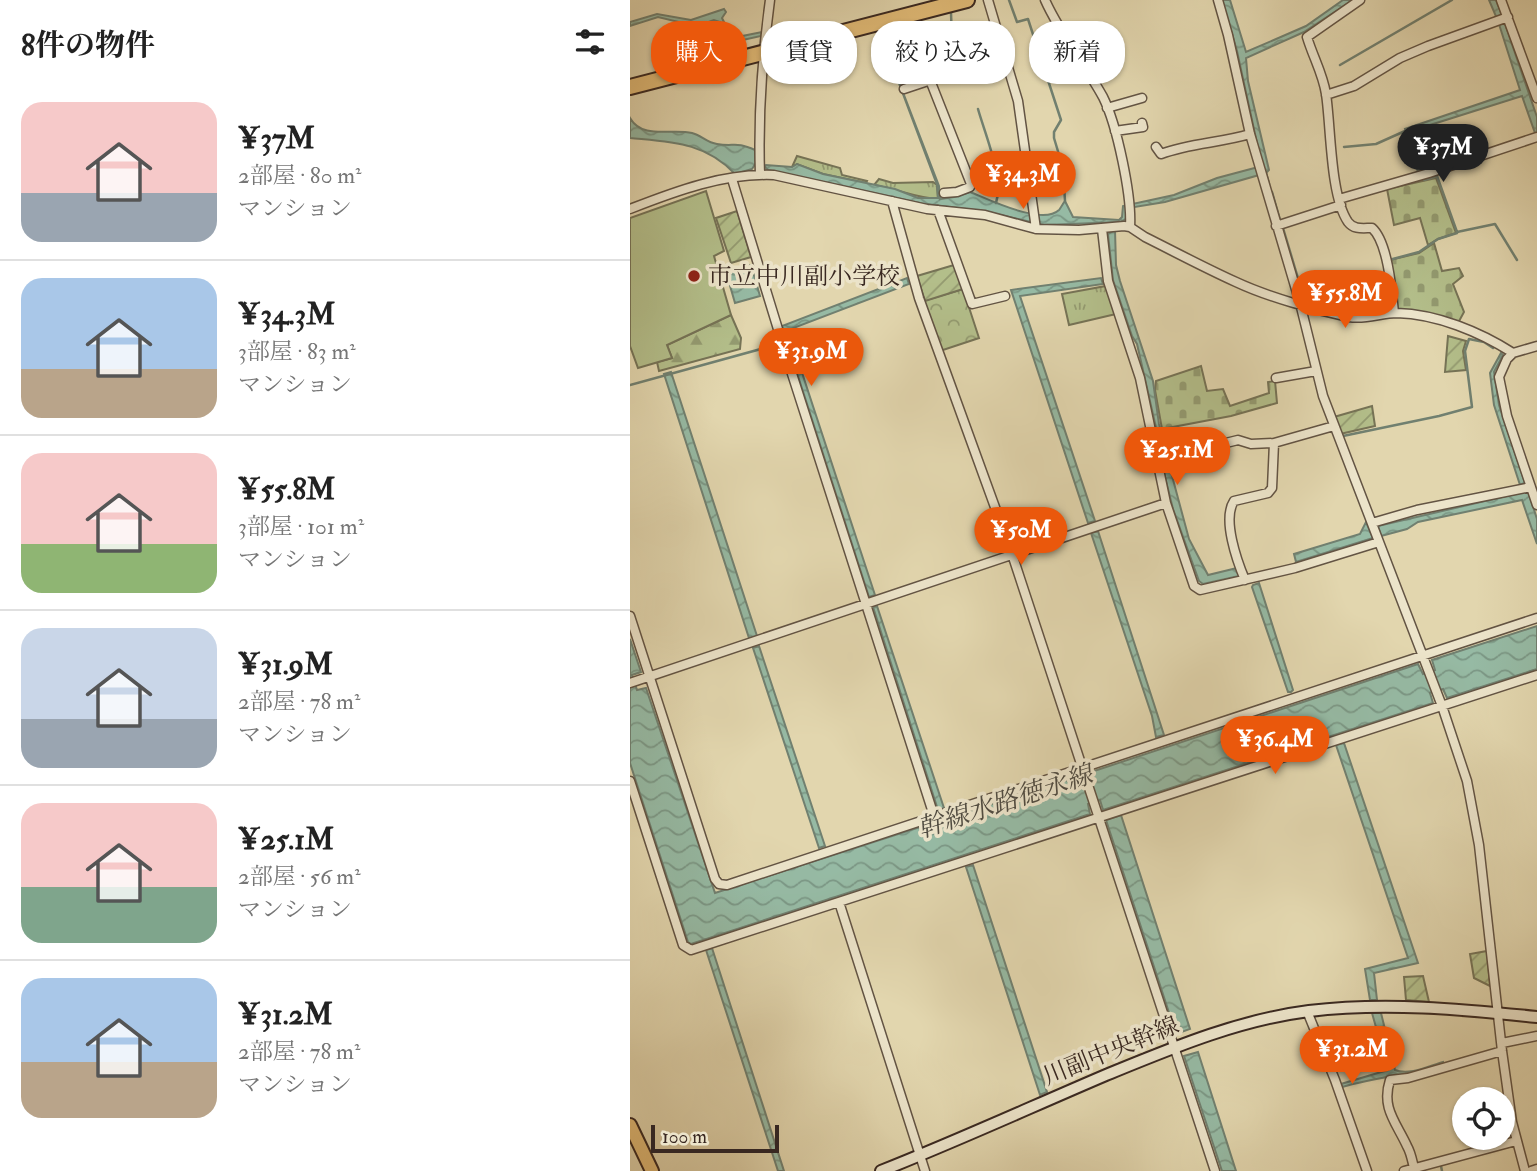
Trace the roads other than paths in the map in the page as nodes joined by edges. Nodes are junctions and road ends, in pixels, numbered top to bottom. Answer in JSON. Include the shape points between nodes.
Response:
{"nodes":[{"id":1,"x":770,"y":0,"type":"edge"},
{"id":2,"x":967,"y":0,"type":"edge"},
{"id":3,"x":988,"y":0,"type":"edge"},
{"id":4,"x":1045,"y":0,"type":"edge"},
{"id":5,"x":1217,"y":0,"type":"edge"},
{"id":6,"x":1360,"y":0,"type":"edge"},
{"id":7,"x":1501,"y":0,"type":"edge"},
{"id":8,"x":1502,"y":19,"type":"junction"},
{"id":9,"x":767,"y":21,"type":"edge"},
{"id":10,"x":995,"y":21,"type":"edge"},
{"id":11,"x":857,"y":29,"type":"edge"},
{"id":12,"x":761,"y":54,"type":"edge"},
{"id":13,"x":761,"y":83,"type":"edge"},
{"id":14,"x":918,"y":84,"type":"edge"},
{"id":15,"x":932,"y":84,"type":"edge"},
{"id":16,"x":1013,"y":84,"type":"edge"},
{"id":17,"x":630,"y":87,"type":"edge"},
{"id":18,"x":904,"y":89,"type":"dead end"},
{"id":19,"x":1326,"y":95,"type":"junction"},
{"id":20,"x":1142,"y":98,"type":"dead end"},
{"id":21,"x":1537,"y":98,"type":"edge"},
{"id":22,"x":1107,"y":108,"type":"junction"},
{"id":23,"x":1142,"y":122,"type":"dead end"},
{"id":24,"x":1115,"y":131,"type":"junction"},
{"id":25,"x":1250,"y":134,"type":"junction"},
{"id":26,"x":1537,"y":138,"type":"edge"},
{"id":27,"x":1156,"y":147,"type":"dead end"},
{"id":28,"x":760,"y":175,"type":"junction"},
{"id":29,"x":732,"y":179,"type":"junction"},
{"id":30,"x":892,"y":201,"type":"junction"},
{"id":31,"x":1340,"y":202,"type":"junction"},
{"id":32,"x":630,"y":209,"type":"edge"},
{"id":33,"x":938,"y":210,"type":"junction"},
{"id":34,"x":950,"y":210,"type":"junction"},
{"id":35,"x":1276,"y":226,"type":"junction"},
{"id":36,"x":1130,"y":227,"type":"junction"},
{"id":37,"x":1036,"y":229,"type":"junction"},
{"id":38,"x":1102,"y":229,"type":"junction"},
{"id":39,"x":1005,"y":296,"type":"dead end"},
{"id":40,"x":1300,"y":303,"type":"junction"},
{"id":41,"x":1394,"y":313,"type":"junction"},
{"id":42,"x":1537,"y":345,"type":"edge"},
{"id":43,"x":1513,"y":353,"type":"junction"},
{"id":44,"x":1316,"y":371,"type":"junction"},
{"id":45,"x":1276,"y":378,"type":"dead end"},
{"id":46,"x":1334,"y":426,"type":"junction"},
{"id":47,"x":1273,"y":443,"type":"junction"},
{"id":48,"x":1157,"y":460,"type":"junction"},
{"id":49,"x":1531,"y":487,"type":"junction"},
{"id":50,"x":1166,"y":503,"type":"junction"},
{"id":51,"x":1537,"y":505,"type":"edge"},
{"id":52,"x":1372,"y":523,"type":"junction"},
{"id":53,"x":1379,"y":542,"type":"junction"},
{"id":54,"x":1012,"y":554,"type":"junction"},
{"id":55,"x":1245,"y":580,"type":"junction"},
{"id":56,"x":866,"y":603,"type":"junction"},
{"id":57,"x":630,"y":616,"type":"edge"},
{"id":58,"x":1537,"y":618,"type":"edge"},
{"id":59,"x":1422,"y":656,"type":"junction"},
{"id":60,"x":1537,"y":675,"type":"edge"},
{"id":61,"x":650,"y":677,"type":"junction"},
{"id":62,"x":633,"y":682,"type":"edge"},
{"id":63,"x":1442,"y":706,"type":"junction"},
{"id":64,"x":1082,"y":767,"type":"junction"},
{"id":65,"x":630,"y":782,"type":"edge"},
{"id":66,"x":934,"y":816,"type":"junction"},
{"id":67,"x":1098,"y":818,"type":"junction"},
{"id":68,"x":839,"y":902,"type":"junction"},
{"id":69,"x":1307,"y":1012,"type":"junction"},
{"id":70,"x":1499,"y":1013,"type":"junction"},
{"id":71,"x":1537,"y":1017,"type":"edge"},
{"id":72,"x":1537,"y":1036,"type":"edge"},
{"id":73,"x":1174,"y":1047,"type":"junction"},
{"id":74,"x":1502,"y":1047,"type":"junction"},
{"id":75,"x":630,"y":1125,"type":"edge"},
{"id":76,"x":1516,"y":1141,"type":"junction"},
{"id":77,"x":920,"y":1155,"type":"junction"},
{"id":78,"x":1415,"y":1168,"type":"junction"},
{"id":79,"x":1537,"y":1169,"type":"edge"},
{"id":80,"x":653,"y":1171,"type":"edge"},
{"id":81,"x":881,"y":1171,"type":"edge"},
{"id":82,"x":925,"y":1171,"type":"edge"},
{"id":83,"x":1215,"y":1171,"type":"edge"},
{"id":84,"x":1367,"y":1171,"type":"edge"},
{"id":85,"x":1404,"y":1171,"type":"edge"},
{"id":86,"x":1525,"y":1171,"type":"edge"},
{"id":87,"x":1531,"y":1171,"type":"edge"}],
"edges":[{"from":1,"to":9,"type":"street"},
{"from":2,"to":11,"type":"highway"},
{"from":3,"to":10,"type":"street"},
{"from":4,"to":22,"type":"street"},
{"from":5,"to":25,"type":"street"},
{"from":6,"to":19,"type":"street","via":[[1308,35]]},
{"from":7,"to":8,"type":"street"},
{"from":8,"to":19,"type":"street","via":[[1400,58],[1354,86]]},
{"from":8,"to":21,"type":"street"},
{"from":12,"to":17,"type":"highway"},
{"from":13,"to":28,"type":"street"},
{"from":14,"to":18,"type":"street"},
{"from":15,"to":34,"type":"street","via":[[971,184],[947,193]]},
{"from":16,"to":37,"type":"street"},
{"from":19,"to":31,"type":"street"},
{"from":20,"to":22,"type":"street"},
{"from":22,"to":24,"type":"street"},
{"from":23,"to":24,"type":"street","via":[[1143,127]]},
{"from":24,"to":36,"type":"street","via":[[1131,205]]},
{"from":25,"to":27,"type":"street","via":[[1184,145],[1161,154]]},
{"from":25,"to":35,"type":"street"},
{"from":26,"to":31,"type":"street"},
{"from":28,"to":29,"type":"street"},
{"from":28,"to":30,"type":"street"},
{"from":29,"to":32,"type":"street","via":[[697,185]]},
{"from":29,"to":56,"type":"street"},
{"from":30,"to":33,"type":"street"},
{"from":30,"to":54,"type":"street","via":[[919,298]]},
{"from":31,"to":35,"type":"street"},
{"from":31,"to":41,"type":"street","via":[[1352,226],[1377,233]]},
{"from":33,"to":34,"type":"street"},
{"from":33,"to":39,"type":"street","via":[[972,304]]},
{"from":34,"to":37,"type":"street"},
{"from":35,"to":40,"type":"street"},
{"from":36,"to":38,"type":"street"},
{"from":36,"to":40,"type":"street","via":[[1238,283]]},
{"from":37,"to":38,"type":"street"},
{"from":38,"to":48,"type":"street","via":[[1108,281],[1140,378]]},
{"from":40,"to":41,"type":"street","via":[[1351,317]]},
{"from":40,"to":44,"type":"street"},
{"from":41,"to":43,"type":"street","via":[[1479,334]]},
{"from":42,"to":43,"type":"street"},
{"from":43,"to":49,"type":"street","via":[[1499,376]]},
{"from":44,"to":45,"type":"street"},
{"from":44,"to":46,"type":"street"},
{"from":46,"to":47,"type":"street"},
{"from":46,"to":52,"type":"street"},
{"from":47,"to":48,"type":"street","via":[[1238,440]]},
{"from":47,"to":55,"type":"street","via":[[1272,488],[1231,504],[1234,550]]},
{"from":48,"to":50,"type":"street"},
{"from":49,"to":51,"type":"street"},
{"from":49,"to":52,"type":"street"},
{"from":50,"to":54,"type":"street"},
{"from":50,"to":55,"type":"street","via":[[1194,586],[1200,590]]},
{"from":52,"to":53,"type":"street"},
{"from":53,"to":55,"type":"street"},
{"from":53,"to":59,"type":"street"},
{"from":54,"to":56,"type":"street"},
{"from":54,"to":64,"type":"street"},
{"from":56,"to":61,"type":"street"},
{"from":56,"to":66,"type":"street"},
{"from":57,"to":61,"type":"street"},
{"from":58,"to":59,"type":"street"},
{"from":59,"to":63,"type":"street"},
{"from":59,"to":64,"type":"street"},
{"from":60,"to":63,"type":"street"},
{"from":61,"to":62,"type":"street"},
{"from":61,"to":66,"type":"street","via":[[719,884]]},
{"from":63,"to":67,"type":"street"},
{"from":63,"to":70,"type":"street","via":[[1466,781],[1479,845]]},
{"from":64,"to":66,"type":"street"},
{"from":64,"to":67,"type":"street"},
{"from":65,"to":68,"type":"street","via":[[686,948]]},
{"from":67,"to":68,"type":"street"},
{"from":67,"to":73,"type":"street"},
{"from":68,"to":77,"type":"street"},
{"from":69,"to":70,"type":"street","name":"川副中央幹線","via":[[1429,1007]]},
{"from":69,"to":73,"type":"street","name":"川副中央幹線","via":[[1243,1025]]},
{"from":69,"to":84,"type":"street"},
{"from":70,"to":71,"type":"street"},
{"from":70,"to":74,"type":"street"},
{"from":72,"to":74,"type":"street"},
{"from":73,"to":77,"type":"street","name":"川副中央幹線"},
{"from":73,"to":83,"type":"street"},
{"from":74,"to":76,"type":"street"},
{"from":74,"to":78,"type":"street","via":[[1390,1080],[1389,1113]]},
{"from":75,"to":80,"type":"main road"},
{"from":76,"to":78,"type":"street"},
{"from":76,"to":86,"type":"street"},
{"from":77,"to":81,"type":"street","name":"川副中央幹線"},
{"from":77,"to":82,"type":"street"},
{"from":78,"to":85,"type":"street"},
{"from":79,"to":87,"type":"street"}]}
